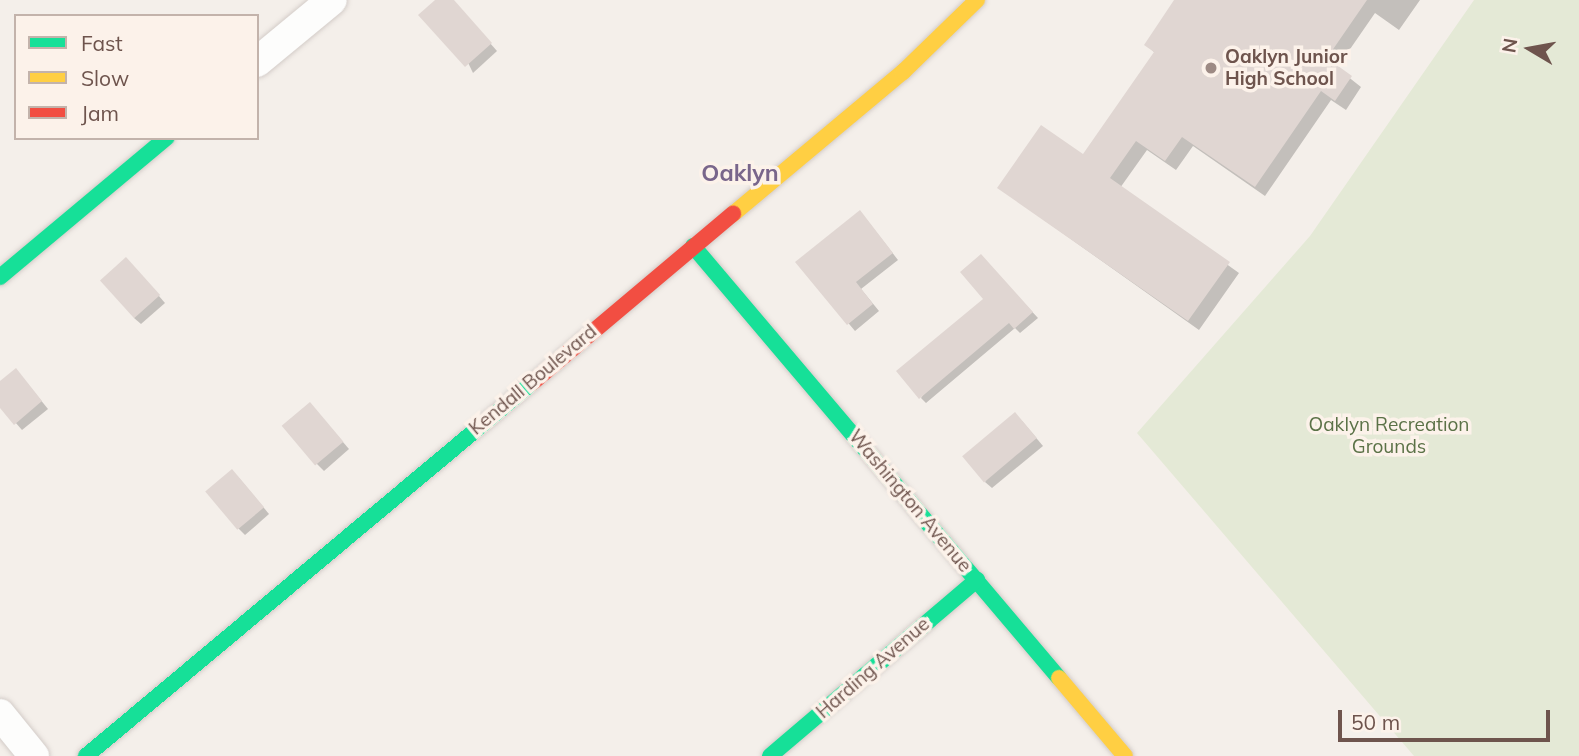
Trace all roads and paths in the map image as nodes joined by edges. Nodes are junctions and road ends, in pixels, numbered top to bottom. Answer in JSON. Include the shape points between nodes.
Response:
{"nodes":[{"id":1,"x":332,"y":0,"type":"edge"},
{"id":2,"x":977,"y":0,"type":"edge"},
{"id":3,"x":259,"y":60,"type":"edge"},
{"id":4,"x":164,"y":140,"type":"edge"},
{"id":5,"x":694,"y":246,"type":"junction"},
{"id":6,"x":0,"y":277,"type":"edge"},
{"id":7,"x":977,"y":580,"type":"junction"},
{"id":8,"x":0,"y":714,"type":"edge"},
{"id":9,"x":34,"y":756,"type":"edge"},
{"id":10,"x":86,"y":756,"type":"edge"},
{"id":11,"x":770,"y":756,"type":"edge"},
{"id":12,"x":1125,"y":756,"type":"edge"}],
"edges":[{"from":1,"to":3,"type":"street"},
{"from":2,"to":5,"type":"street","name":"Kendall Boulevard","via":[[903,72]]},
{"from":4,"to":6,"type":"street"},
{"from":5,"to":7,"type":"street","name":"Washington Avenue"},
{"from":5,"to":10,"type":"street","name":"Kendall Boulevard"},
{"from":7,"to":11,"type":"street","name":"Harding Avenue"},
{"from":7,"to":12,"type":"street","name":"Washington Avenue"},
{"from":8,"to":9,"type":"street"}]}
